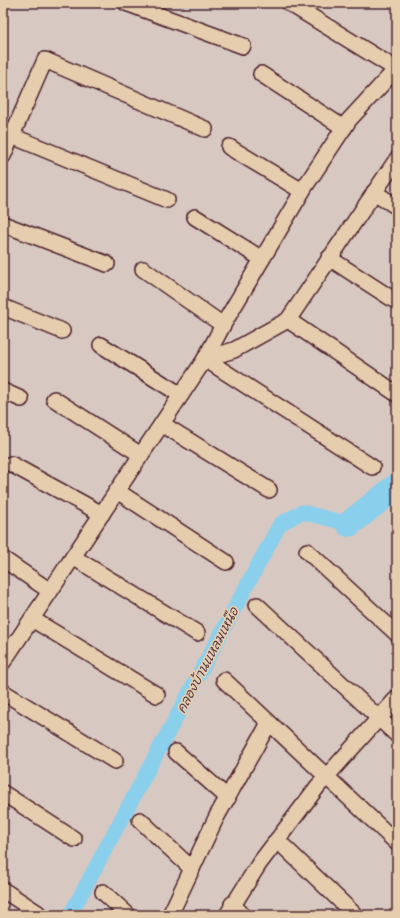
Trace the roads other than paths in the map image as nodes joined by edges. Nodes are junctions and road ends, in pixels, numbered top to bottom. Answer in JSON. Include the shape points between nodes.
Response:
{"nodes":[{"id":1,"x":126,"y":3,"type":"edge"},
{"id":2,"x":289,"y":3,"type":"edge"},
{"id":3,"x":243,"y":46,"type":"dead end"},
{"id":4,"x":397,"y":69,"type":"edge"},
{"id":5,"x":261,"y":74,"type":"dead end"},
{"id":6,"x":205,"y":128,"type":"dead end"},
{"id":7,"x":344,"y":128,"type":"junction"},
{"id":8,"x":12,"y":136,"type":"junction"},
{"id":9,"x":229,"y":147,"type":"dead end"},
{"id":10,"x":3,"y":156,"type":"edge"},
{"id":11,"x":397,"y":159,"type":"edge"},
{"id":12,"x":302,"y":191,"type":"junction"},
{"id":13,"x":374,"y":192,"type":"junction"},
{"id":14,"x":167,"y":200,"type":"dead end"},
{"id":15,"x":397,"y":207,"type":"edge"},
{"id":16,"x":195,"y":217,"type":"dead end"},
{"id":17,"x":3,"y":224,"type":"edge"},
{"id":18,"x":329,"y":258,"type":"junction"},
{"id":19,"x":262,"y":259,"type":"junction"},
{"id":20,"x":108,"y":264,"type":"dead end"},
{"id":21,"x":143,"y":269,"type":"dead end"},
{"id":22,"x":397,"y":302,"type":"edge"},
{"id":23,"x":3,"y":307,"type":"edge"},
{"id":24,"x":288,"y":320,"type":"junction"},
{"id":25,"x":223,"y":325,"type":"junction"},
{"id":26,"x":62,"y":330,"type":"dead end"},
{"id":27,"x":101,"y":345,"type":"dead end"},
{"id":28,"x":205,"y":359,"type":"junction"},
{"id":29,"x":3,"y":391,"type":"edge"},
{"id":30,"x":397,"y":394,"type":"edge"},
{"id":31,"x":181,"y":395,"type":"junction"},
{"id":32,"x":21,"y":399,"type":"dead end"},
{"id":33,"x":54,"y":399,"type":"dead end"},
{"id":34,"x":162,"y":424,"type":"junction"},
{"id":35,"x":141,"y":455,"type":"junction"},
{"id":36,"x":11,"y":464,"type":"dead end"},
{"id":37,"x":372,"y":467,"type":"dead end"},
{"id":38,"x":117,"y":490,"type":"junction"},
{"id":39,"x":269,"y":490,"type":"dead end"},
{"id":40,"x":102,"y":514,"type":"junction"},
{"id":41,"x":307,"y":551,"type":"dead end"},
{"id":42,"x":73,"y":557,"type":"junction"},
{"id":43,"x":3,"y":559,"type":"edge"},
{"id":44,"x":226,"y":562,"type":"dead end"},
{"id":45,"x":50,"y":591,"type":"junction"},
{"id":46,"x":257,"y":605,"type":"dead end"},
{"id":47,"x":32,"y":619,"type":"junction"},
{"id":48,"x":197,"y":632,"type":"dead end"},
{"id":49,"x":397,"y":634,"type":"edge"},
{"id":50,"x":5,"y":655,"type":"edge"},
{"id":51,"x":224,"y":680,"type":"dead end"},
{"id":52,"x":3,"y":692,"type":"edge"},
{"id":53,"x":157,"y":695,"type":"dead end"},
{"id":54,"x":397,"y":698,"type":"edge"},
{"id":55,"x":379,"y":718,"type":"junction"},
{"id":56,"x":269,"y":723,"type":"junction"},
{"id":57,"x":397,"y":736,"type":"edge"},
{"id":58,"x":176,"y":752,"type":"dead end"},
{"id":59,"x":115,"y":761,"type":"dead end"},
{"id":60,"x":326,"y":777,"type":"junction"},
{"id":61,"x":3,"y":793,"type":"edge"},
{"id":62,"x":228,"y":798,"type":"junction"},
{"id":63,"x":140,"y":820,"type":"dead end"},
{"id":64,"x":74,"y":839,"type":"dead end"},
{"id":65,"x":277,"y":840,"type":"junction"},
{"id":66,"x":397,"y":843,"type":"edge"},
{"id":67,"x":192,"y":869,"type":"junction"},
{"id":68,"x":3,"y":890,"type":"edge"},
{"id":69,"x":103,"y":892,"type":"dead end"},
{"id":70,"x":229,"y":910,"type":"edge"},
{"id":71,"x":38,"y":913,"type":"dead end"},
{"id":72,"x":128,"y":915,"type":"edge"},
{"id":73,"x":170,"y":915,"type":"edge"},
{"id":74,"x":243,"y":915,"type":"edge"},
{"id":75,"x":355,"y":915,"type":"edge"}],
"edges":[{"from":1,"to":3,"type":"street"},
{"from":2,"to":4,"type":"street"},
{"from":4,"to":7,"type":"street"},
{"from":5,"to":7,"type":"street"},
{"from":6,"to":8,"type":"street","via":[[45,60]]},
{"from":7,"to":12,"type":"street"},
{"from":8,"to":10,"type":"street"},
{"from":8,"to":14,"type":"street"},
{"from":9,"to":12,"type":"street"},
{"from":11,"to":13,"type":"street"},
{"from":12,"to":19,"type":"street"},
{"from":13,"to":15,"type":"street"},
{"from":13,"to":18,"type":"street"},
{"from":16,"to":19,"type":"street"},
{"from":17,"to":20,"type":"street"},
{"from":18,"to":22,"type":"street"},
{"from":18,"to":24,"type":"street"},
{"from":19,"to":25,"type":"street"},
{"from":21,"to":25,"type":"street"},
{"from":23,"to":26,"type":"street"},
{"from":24,"to":28,"type":"street","via":[[234,350]]},
{"from":24,"to":30,"type":"street"},
{"from":25,"to":28,"type":"street"},
{"from":27,"to":31,"type":"street"},
{"from":28,"to":31,"type":"street"},
{"from":28,"to":37,"type":"street"},
{"from":29,"to":32,"type":"street"},
{"from":31,"to":34,"type":"street"},
{"from":33,"to":35,"type":"street"},
{"from":34,"to":35,"type":"street"},
{"from":34,"to":39,"type":"street"},
{"from":35,"to":38,"type":"street"},
{"from":36,"to":40,"type":"street"},
{"from":38,"to":40,"type":"street"},
{"from":38,"to":44,"type":"street"},
{"from":40,"to":42,"type":"street"},
{"from":41,"to":49,"type":"street"},
{"from":42,"to":45,"type":"street"},
{"from":42,"to":48,"type":"street"},
{"from":43,"to":45,"type":"street"},
{"from":45,"to":47,"type":"street"},
{"from":46,"to":55,"type":"street"},
{"from":47,"to":50,"type":"street"},
{"from":47,"to":53,"type":"street"},
{"from":51,"to":56,"type":"street"},
{"from":52,"to":59,"type":"street"},
{"from":54,"to":55,"type":"street"},
{"from":55,"to":57,"type":"street"},
{"from":55,"to":60,"type":"street"},
{"from":56,"to":60,"type":"street"},
{"from":56,"to":62,"type":"street"},
{"from":58,"to":62,"type":"street"},
{"from":60,"to":65,"type":"street"},
{"from":60,"to":66,"type":"street"},
{"from":61,"to":64,"type":"street"},
{"from":62,"to":67,"type":"street"},
{"from":63,"to":67,"type":"street"},
{"from":65,"to":70,"type":"street"},
{"from":65,"to":75,"type":"street"},
{"from":67,"to":73,"type":"street"},
{"from":68,"to":71,"type":"street"},
{"from":69,"to":72,"type":"street"},
{"from":70,"to":74,"type":"street"}]}
